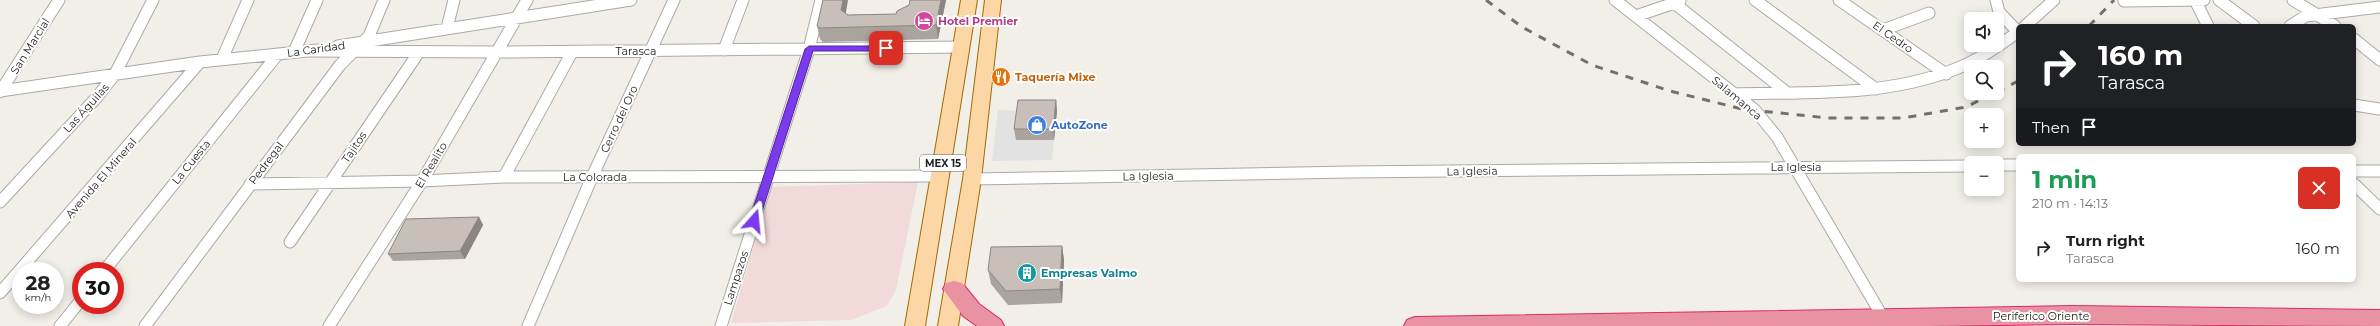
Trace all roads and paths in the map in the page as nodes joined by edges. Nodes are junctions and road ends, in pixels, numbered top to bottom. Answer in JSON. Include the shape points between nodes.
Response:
{"nodes":[{"id":1,"x":59,"y":0,"type":"edge"},
{"id":2,"x":153,"y":0,"type":"edge"},
{"id":3,"x":248,"y":0,"type":"edge"},
{"id":4,"x":317,"y":0,"type":"edge"},
{"id":5,"x":384,"y":0,"type":"edge"},
{"id":6,"x":454,"y":0,"type":"edge"},
{"id":7,"x":527,"y":0,"type":"edge"},
{"id":8,"x":631,"y":0,"type":"edge"},
{"id":9,"x":674,"y":0,"type":"edge"},
{"id":10,"x":743,"y":0,"type":"edge"},
{"id":11,"x":821,"y":0,"type":"edge"},
{"id":12,"x":969,"y":0,"type":"edge"},
{"id":13,"x":993,"y":0,"type":"edge"},
{"id":14,"x":1615,"y":0,"type":"edge"},
{"id":15,"x":1755,"y":0,"type":"edge"},
{"id":16,"x":1839,"y":0,"type":"edge"},
{"id":17,"x":1996,"y":0,"type":"edge"},
{"id":18,"x":2054,"y":0,"type":"edge"},
{"id":19,"x":2198,"y":0,"type":"edge"},
{"id":20,"x":2220,"y":0,"type":"edge"},
{"id":21,"x":2293,"y":0,"type":"edge"},
{"id":22,"x":2124,"y":1,"type":"dead end"},
{"id":23,"x":609,"y":2,"type":"edge"},
{"id":24,"x":1678,"y":2,"type":"edge"},
{"id":25,"x":2380,"y":7,"type":"edge"},
{"id":26,"x":1929,"y":13,"type":"dead end"},
{"id":27,"x":2318,"y":14,"type":"junction"},
{"id":28,"x":1636,"y":16,"type":"junction"},
{"id":29,"x":519,"y":17,"type":"junction"},
{"id":30,"x":2027,"y":24,"type":"edge"},
{"id":31,"x":2207,"y":24,"type":"edge"},
{"id":32,"x":2251,"y":24,"type":"edge"},
{"id":33,"x":2293,"y":24,"type":"edge"},
{"id":34,"x":2332,"y":24,"type":"edge"},
{"id":35,"x":446,"y":28,"type":"junction"},
{"id":36,"x":1883,"y":30,"type":"junction"},
{"id":37,"x":2016,"y":30,"type":"edge"},
{"id":38,"x":2016,"y":34,"type":"edge"},
{"id":39,"x":2356,"y":41,"type":"edge"},
{"id":40,"x":364,"y":42,"type":"junction"},
{"id":41,"x":962,"y":47,"type":"junction"},
{"id":42,"x":809,"y":49,"type":"junction"},
{"id":43,"x":724,"y":50,"type":"junction"},
{"id":44,"x":309,"y":51,"type":"junction"},
{"id":45,"x":652,"y":51,"type":"junction"},
{"id":46,"x":294,"y":52,"type":"junction"},
{"id":47,"x":354,"y":52,"type":"junction"},
{"id":48,"x":419,"y":52,"type":"junction"},
{"id":49,"x":499,"y":52,"type":"junction"},
{"id":50,"x":572,"y":52,"type":"junction"},
{"id":51,"x":278,"y":54,"type":"junction"},
{"id":52,"x":222,"y":60,"type":"junction"},
{"id":53,"x":2380,"y":60,"type":"edge"},
{"id":54,"x":200,"y":62,"type":"junction"},
{"id":55,"x":115,"y":74,"type":"junction"},
{"id":56,"x":1946,"y":74,"type":"junction"},
{"id":57,"x":1876,"y":89,"type":"junction"},
{"id":58,"x":0,"y":91,"type":"edge"},
{"id":59,"x":1786,"y":92,"type":"junction"},
{"id":60,"x":1733,"y":94,"type":"junction"},
{"id":61,"x":2356,"y":105,"type":"edge"},
{"id":62,"x":2380,"y":109,"type":"edge"},
{"id":63,"x":2004,"y":165,"type":"edge"},
{"id":64,"x":2016,"y":165,"type":"edge"},
{"id":65,"x":1964,"y":166,"type":"edge"},
{"id":66,"x":1795,"y":168,"type":"junction"},
{"id":67,"x":2356,"y":171,"type":"edge"},
{"id":68,"x":2380,"y":171,"type":"edge"},
{"id":69,"x":941,"y":176,"type":"junction"},
{"id":70,"x":504,"y":177,"type":"junction"},
{"id":71,"x":592,"y":177,"type":"junction"},
{"id":72,"x":768,"y":178,"type":"junction"},
{"id":73,"x":972,"y":179,"type":"junction"},
{"id":74,"x":422,"y":181,"type":"junction"},
{"id":75,"x":330,"y":182,"type":"junction"},
{"id":76,"x":250,"y":184,"type":"junction"},
{"id":77,"x":2356,"y":186,"type":"edge"},
{"id":78,"x":0,"y":202,"type":"edge"},
{"id":79,"x":2380,"y":209,"type":"edge"},
{"id":80,"x":290,"y":242,"type":"dead end"},
{"id":81,"x":111,"y":262,"type":"edge"},
{"id":82,"x":954,"y":289,"type":"junction"},
{"id":83,"x":0,"y":294,"type":"edge"},
{"id":84,"x":72,"y":311,"type":"edge"},
{"id":85,"x":2380,"y":319,"type":"edge"},
{"id":86,"x":1886,"y":321,"type":"edge"},
{"id":87,"x":60,"y":326,"type":"edge"},
{"id":88,"x":145,"y":326,"type":"edge"},
{"id":89,"x":329,"y":326,"type":"edge"},
{"id":90,"x":528,"y":326,"type":"edge"},
{"id":91,"x":721,"y":326,"type":"edge"},
{"id":92,"x":915,"y":326,"type":"edge"},
{"id":93,"x":948,"y":326,"type":"edge"},
{"id":94,"x":993,"y":326,"type":"edge"},
{"id":95,"x":1415,"y":326,"type":"edge"}],
"edges":[{"from":1,"to":58,"type":"street","name":"San Marcial"},
{"from":2,"to":55,"type":"street","name":"Las Águilas"},
{"from":3,"to":52,"type":"street"},
{"from":4,"to":46,"type":"street"},
{"from":5,"to":40,"type":"street","name":"Pedregal","via":[[375,26]]},
{"from":6,"to":35,"type":"street"},
{"from":7,"to":29,"type":"street","name":"El Realito"},
{"from":8,"to":23,"type":"street","name":"La Caridad"},
{"from":9,"to":45,"type":"street","name":"Cerro del Oro"},
{"from":10,"to":43,"type":"street"},
{"from":11,"to":42,"type":"street","name":"Lampazos"},
{"from":12,"to":41,"type":"main road","number":"MEX 15"},
{"from":13,"to":73,"type":"main road","number":"MEX 15"},
{"from":14,"to":28,"type":"street","name":"Salamanca"},
{"from":15,"to":57,"type":"street"},
{"from":16,"to":36,"type":"street","name":"El Cedro"},
{"from":17,"to":37,"type":"street","via":[[1999,12]]},
{"from":18,"to":30,"type":"street"},
{"from":19,"to":22,"type":"street"},
{"from":19,"to":31,"type":"street"},
{"from":20,"to":32,"type":"street"},
{"from":21,"to":27,"type":"street"},
{"from":23,"to":29,"type":"street","name":"La Caridad"},
{"from":24,"to":28,"type":"street"},
{"from":24,"to":59,"type":"street"},
{"from":25,"to":27,"type":"street"},
{"from":26,"to":36,"type":"street"},
{"from":27,"to":33,"type":"street","via":[[2306,16]]},
{"from":27,"to":34,"type":"street"},
{"from":28,"to":60,"type":"street","name":"Salamanca"},
{"from":29,"to":35,"type":"street","name":"La Caridad"},
{"from":29,"to":49,"type":"street","name":"El Realito"},
{"from":35,"to":40,"type":"street","name":"La Caridad"},
{"from":36,"to":56,"type":"street","name":"El Cedro"},
{"from":38,"to":56,"type":"street","via":[[1999,48]]},
{"from":39,"to":53,"type":"street"},
{"from":40,"to":44,"type":"street","name":"La Caridad"},
{"from":40,"to":47,"type":"street","name":"Pedregal"},
{"from":41,"to":42,"type":"street","name":"Tarasca"},
{"from":41,"to":69,"type":"main road","number":"MEX 15"},
{"from":42,"to":43,"type":"street","name":"Tarasca"},
{"from":42,"to":72,"type":"street","name":"Lampazos"},
{"from":43,"to":45,"type":"street","name":"Tarasca"},
{"from":44,"to":46,"type":"street","name":"La Caridad"},
{"from":44,"to":47,"type":"street","name":"Tarasca"},
{"from":45,"to":50,"type":"street","name":"Tarasca"},
{"from":45,"to":71,"type":"street","name":"Cerro del Oro"},
{"from":46,"to":51,"type":"street","name":"La Caridad"},
{"from":47,"to":48,"type":"street","name":"Tarasca"},
{"from":47,"to":76,"type":"street","name":"Pedregal","via":[[340,65]]},
{"from":48,"to":49,"type":"street","name":"Tarasca"},
{"from":48,"to":75,"type":"street","name":"Tajitos"},
{"from":49,"to":50,"type":"street","name":"Tarasca"},
{"from":49,"to":74,"type":"street","name":"El Realito"},
{"from":50,"to":70,"type":"street"},
{"from":51,"to":52,"type":"street","name":"La Caridad"},
{"from":51,"to":81,"type":"street","name":"La Cuesta"},
{"from":52,"to":54,"type":"street","name":"La Caridad"},
{"from":54,"to":55,"type":"street","name":"La Caridad"},
{"from":54,"to":83,"type":"street","name":"Avenida El Mineral"},
{"from":55,"to":58,"type":"street","name":"La Caridad"},
{"from":55,"to":78,"type":"street","name":"Las Águilas"},
{"from":56,"to":57,"type":"street","via":[[1915,83]]},
{"from":57,"to":59,"type":"street"},
{"from":59,"to":60,"type":"street"},
{"from":60,"to":66,"type":"street","name":"Salamanca","via":[[1755,110]]},
{"from":61,"to":62,"type":"street"},
{"from":63,"to":64,"type":"street"},
{"from":65,"to":66,"type":"street","name":"La Iglesia"},
{"from":66,"to":73,"type":"street","name":"La Iglesia"},
{"from":66,"to":86,"type":"street","name":"Salamanca"},
{"from":67,"to":68,"type":"street"},
{"from":69,"to":72,"type":"street","name":"La Colorada"},
{"from":69,"to":92,"type":"main road","number":"MEX 15"},
{"from":70,"to":71,"type":"street","name":"La Colorada"},
{"from":70,"to":74,"type":"street","name":"La Colorada"},
{"from":71,"to":72,"type":"street","name":"La Colorada"},
{"from":71,"to":90,"type":"street","name":"Cerro del Oro"},
{"from":72,"to":91,"type":"street","name":"Lampazos"},
{"from":73,"to":82,"type":"main road","number":"MEX 15"},
{"from":74,"to":75,"type":"street","name":"La Colorada"},
{"from":74,"to":89,"type":"street","name":"El Realito"},
{"from":75,"to":76,"type":"street","name":"La Colorada"},
{"from":75,"to":80,"type":"street","name":"Tajitos"},
{"from":76,"to":88,"type":"street","name":"Pedregal"},
{"from":77,"to":79,"type":"street"},
{"from":82,"to":93,"type":"main road","number":"MEX 15"},
{"from":82,"to":94,"type":"highway","via":[[971,310]]},
{"from":84,"to":87,"type":"street"},
{"from":85,"to":86,"type":"highway","name":"Periferico Oriente","via":[[2072,315]]},
{"from":86,"to":95,"type":"highway","name":"Periferico Oriente"}]}
